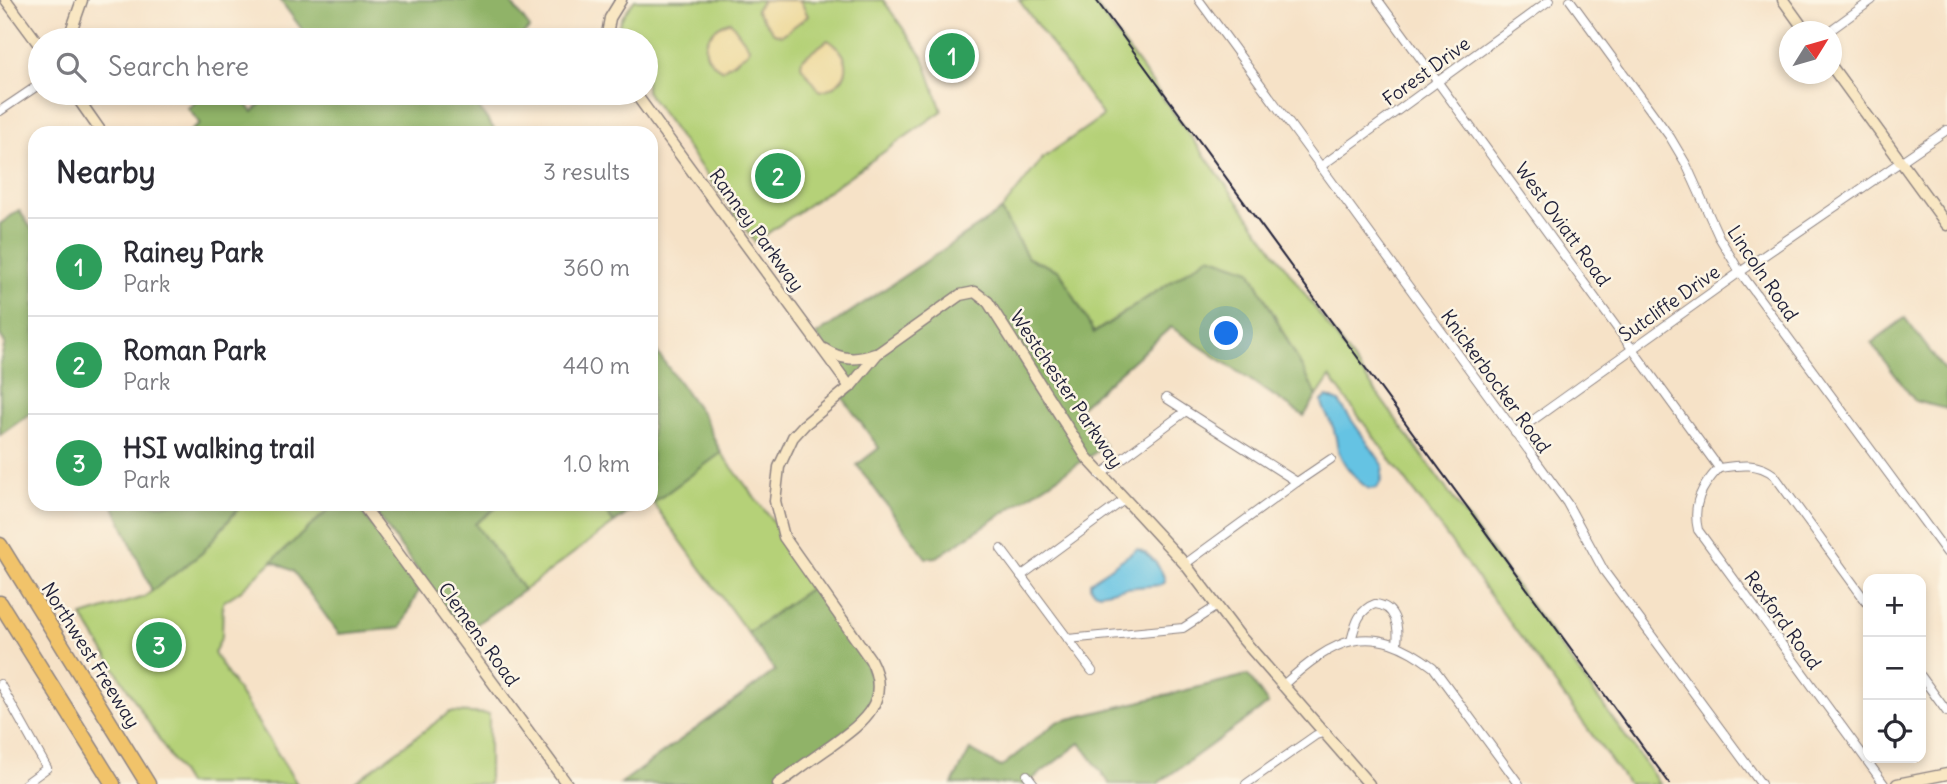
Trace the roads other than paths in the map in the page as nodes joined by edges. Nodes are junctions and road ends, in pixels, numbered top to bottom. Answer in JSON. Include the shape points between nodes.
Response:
{"nodes":[{"id":1,"x":6,"y":0,"type":"edge"},
{"id":2,"x":82,"y":0,"type":"edge"},
{"id":3,"x":621,"y":0,"type":"edge"},
{"id":4,"x":1199,"y":0,"type":"edge"},
{"id":5,"x":1378,"y":0,"type":"edge"},
{"id":6,"x":1550,"y":0,"type":"edge"},
{"id":7,"x":1570,"y":0,"type":"edge"},
{"id":8,"x":1783,"y":0,"type":"edge"},
{"id":9,"x":1872,"y":0,"type":"edge"},
{"id":10,"x":1798,"y":21,"type":"edge"},
{"id":11,"x":1842,"y":22,"type":"edge"},
{"id":12,"x":72,"y":28,"type":"edge"},
{"id":13,"x":608,"y":28,"type":"edge"},
{"id":14,"x":28,"y":30,"type":"edge"},
{"id":15,"x":1439,"y":80,"type":"junction"},
{"id":16,"x":1842,"y":81,"type":"edge"},
{"id":17,"x":28,"y":93,"type":"edge"},
{"id":18,"x":82,"y":105,"type":"edge"},
{"id":19,"x":644,"y":105,"type":"edge"},
{"id":20,"x":0,"y":111,"type":"edge"},
{"id":21,"x":97,"y":126,"type":"edge"},
{"id":22,"x":1947,"y":130,"type":"edge"},
{"id":23,"x":1899,"y":162,"type":"junction"},
{"id":24,"x":1320,"y":167,"type":"junction"},
{"id":25,"x":1947,"y":225,"type":"edge"},
{"id":26,"x":1740,"y":272,"type":"junction"},
{"id":27,"x":820,"y":346,"type":"junction"},
{"id":28,"x":1633,"y":348,"type":"junction"},
{"id":29,"x":877,"y":354,"type":"junction"},
{"id":30,"x":850,"y":387,"type":"junction"},
{"id":31,"x":1166,"y":398,"type":"dead end"},
{"id":32,"x":1186,"y":411,"type":"junction"},
{"id":33,"x":1516,"y":433,"type":"junction"},
{"id":34,"x":1331,"y":459,"type":"dead end"},
{"id":35,"x":1719,"y":468,"type":"junction"},
{"id":36,"x":1100,"y":475,"type":"junction"},
{"id":37,"x":1297,"y":482,"type":"junction"},
{"id":38,"x":1124,"y":500,"type":"junction"},
{"id":39,"x":367,"y":511,"type":"edge"},
{"id":40,"x":0,"y":545,"type":"edge"},
{"id":41,"x":1001,"y":549,"type":"dead end"},
{"id":42,"x":1947,"y":553,"type":"edge"},
{"id":43,"x":1185,"y":564,"type":"junction"},
{"id":44,"x":1021,"y":576,"type":"junction"},
{"id":45,"x":1863,"y":597,"type":"edge"},
{"id":46,"x":0,"y":603,"type":"edge"},
{"id":47,"x":1217,"y":606,"type":"junction"},
{"id":48,"x":1068,"y":639,"type":"junction"},
{"id":49,"x":1351,"y":641,"type":"junction"},
{"id":50,"x":1397,"y":644,"type":"junction"},
{"id":51,"x":1092,"y":671,"type":"dead end"},
{"id":52,"x":1926,"y":683,"type":"edge"},
{"id":53,"x":0,"y":684,"type":"edge"},
{"id":54,"x":1282,"y":686,"type":"junction"},
{"id":55,"x":1947,"y":712,"type":"edge"},
{"id":56,"x":1326,"y":732,"type":"junction"},
{"id":57,"x":1947,"y":774,"type":"edge"},
{"id":58,"x":1027,"y":775,"type":"dead end"},
{"id":59,"x":25,"y":784,"type":"edge"},
{"id":60,"x":113,"y":784,"type":"edge"},
{"id":61,"x":148,"y":784,"type":"edge"},
{"id":62,"x":567,"y":784,"type":"edge"},
{"id":63,"x":778,"y":784,"type":"edge"},
{"id":64,"x":1034,"y":784,"type":"edge"},
{"id":65,"x":1246,"y":784,"type":"edge"},
{"id":66,"x":1369,"y":784,"type":"edge"},
{"id":67,"x":1519,"y":784,"type":"edge"},
{"id":68,"x":1761,"y":784,"type":"edge"},
{"id":69,"x":1884,"y":784,"type":"edge"},
{"id":70,"x":1897,"y":784,"type":"edge"}],
"edges":[{"from":1,"to":14,"type":"street"},
{"from":2,"to":12,"type":"street"},
{"from":3,"to":13,"type":"street"},
{"from":4,"to":24,"type":"street","name":"Knickerbocker Road"},
{"from":5,"to":15,"type":"street","name":"West Oviatt Road"},
{"from":6,"to":15,"type":"street","name":"Forest Drive"},
{"from":7,"to":26,"type":"street","name":"Lincoln Road","via":[[1670,137]]},
{"from":8,"to":10,"type":"street"},
{"from":9,"to":11,"type":"street"},
{"from":15,"to":24,"type":"street","name":"Forest Drive"},
{"from":15,"to":28,"type":"street","name":"West Oviatt Road"},
{"from":16,"to":23,"type":"street"},
{"from":17,"to":20,"type":"street"},
{"from":18,"to":21,"type":"street"},
{"from":19,"to":27,"type":"street","name":"Ranney Parkway"},
{"from":22,"to":23,"type":"street","name":"Sutcliffe Drive"},
{"from":23,"to":25,"type":"street"},
{"from":23,"to":26,"type":"street","name":"Sutcliffe Drive"},
{"from":24,"to":33,"type":"street","name":"Knickerbocker Road"},
{"from":26,"to":28,"type":"street","name":"Sutcliffe Drive"},
{"from":26,"to":42,"type":"street","name":"Lincoln Road"},
{"from":27,"to":29,"type":"street","via":[[851,359]]},
{"from":27,"to":30,"type":"street","name":"Ranney Parkway"},
{"from":28,"to":33,"type":"street","name":"Sutcliffe Drive"},
{"from":28,"to":35,"type":"street","name":"West Oviatt Road"},
{"from":29,"to":30,"type":"street","name":"Westchester Parkway"},
{"from":29,"to":36,"type":"street","name":"Westchester Parkway","via":[[960,295],[980,294]]},
{"from":30,"to":63,"type":"street","name":"Westchester Parkway","via":[[804,425],[785,452],[775,501],[793,553],[870,659],[877,685],[873,707],[860,724]]},
{"from":31,"to":32,"type":"street"},
{"from":32,"to":36,"type":"street"},
{"from":32,"to":37,"type":"street"},
{"from":33,"to":68,"type":"street","name":"Knickerbocker Road","via":[[1567,503],[1604,571]]},
{"from":34,"to":37,"type":"street"},
{"from":35,"to":45,"type":"street","via":[[1750,465],[1774,475]]},
{"from":35,"to":69,"type":"street","name":"Rexford Road","via":[[1697,500],[1698,530]]},
{"from":36,"to":38,"type":"street","name":"Westchester Parkway"},
{"from":37,"to":43,"type":"street"},
{"from":38,"to":43,"type":"street","name":"Westchester Parkway"},
{"from":38,"to":44,"type":"street"},
{"from":39,"to":62,"type":"street","name":"Clemens Road"},
{"from":40,"to":61,"type":"highway","name":"Northwest Freeway"},
{"from":41,"to":44,"type":"street"},
{"from":43,"to":47,"type":"street","name":"Westchester Parkway"},
{"from":44,"to":48,"type":"street"},
{"from":46,"to":60,"type":"highway"},
{"from":47,"to":48,"type":"street","via":[[1182,628]]},
{"from":47,"to":54,"type":"street","name":"Westchester Parkway"},
{"from":48,"to":51,"type":"street"},
{"from":49,"to":50,"type":"street"},
{"from":49,"to":50,"type":"street","via":[[1362,612],[1375,604],[1392,613],[1399,630]]},
{"from":49,"to":54,"type":"street","via":[[1323,651]]},
{"from":50,"to":67,"type":"street","via":[[1433,667]]},
{"from":52,"to":55,"type":"street"},
{"from":53,"to":59,"type":"street","via":[[47,768]]},
{"from":54,"to":56,"type":"street","name":"Westchester Parkway"},
{"from":56,"to":65,"type":"street"},
{"from":56,"to":66,"type":"street","name":"Westchester Parkway"},
{"from":57,"to":70,"type":"street"},
{"from":58,"to":64,"type":"street"}]}
